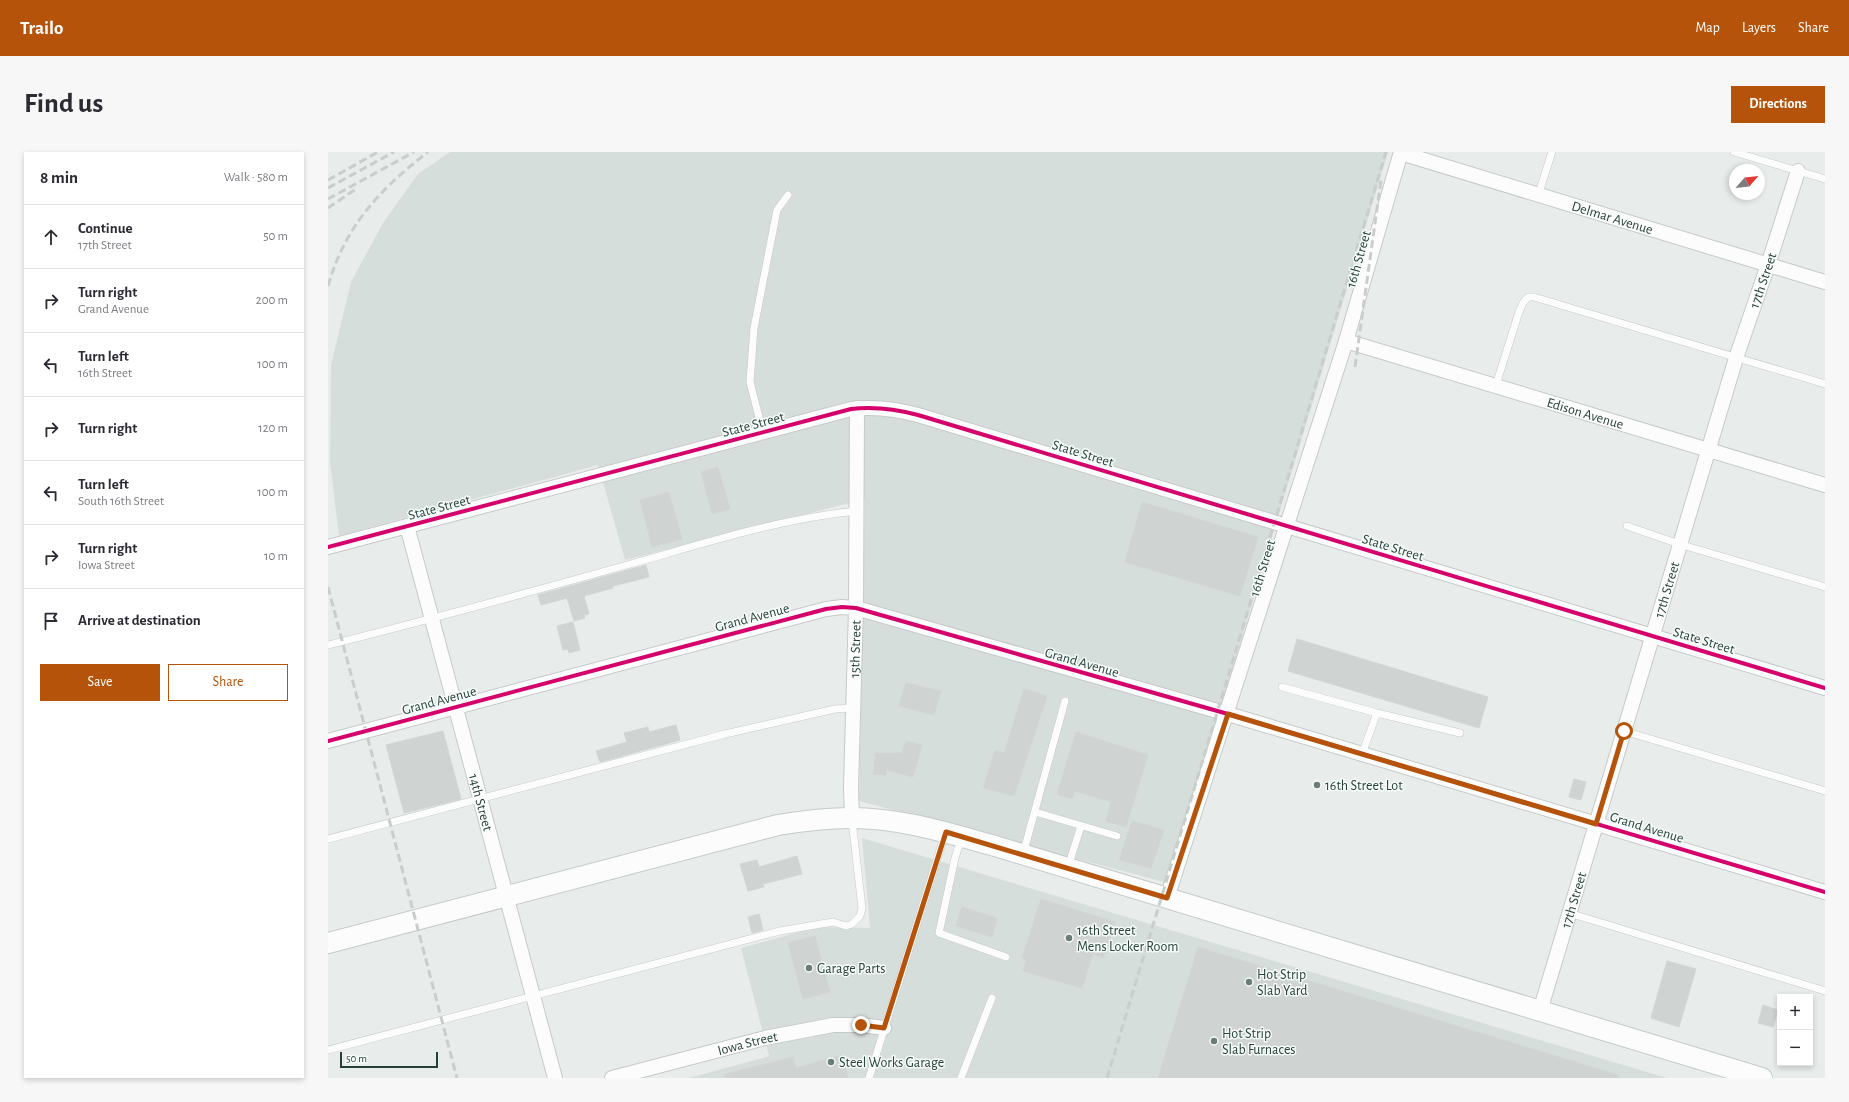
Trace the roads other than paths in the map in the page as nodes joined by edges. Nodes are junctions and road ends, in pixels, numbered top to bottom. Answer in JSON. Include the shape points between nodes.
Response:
{"nodes":[{"id":1,"x":1401,"y":152,"type":"edge"},
{"id":2,"x":1552,"y":152,"type":"edge"},
{"id":3,"x":1734,"y":152,"type":"edge"},
{"id":4,"x":1756,"y":155,"type":"edge"},
{"id":5,"x":1798,"y":171,"type":"junction"},
{"id":6,"x":1825,"y":179,"type":"edge"},
{"id":7,"x":788,"y":195,"type":"dead end"},
{"id":8,"x":1538,"y":196,"type":"junction"},
{"id":9,"x":1768,"y":265,"type":"junction"},
{"id":10,"x":1825,"y":282,"type":"edge"},
{"id":11,"x":1346,"y":341,"type":"junction"},
{"id":12,"x":1736,"y":358,"type":"junction"},
{"id":13,"x":1825,"y":384,"type":"edge"},
{"id":14,"x":1496,"y":385,"type":"junction"},
{"id":15,"x":857,"y":408,"type":"junction"},
{"id":16,"x":763,"y":433,"type":"junction"},
{"id":17,"x":1708,"y":449,"type":"junction"},
{"id":18,"x":1825,"y":484,"type":"edge"},
{"id":19,"x":856,"y":511,"type":"junction"},
{"id":20,"x":407,"y":526,"type":"junction"},
{"id":21,"x":1286,"y":526,"type":"junction"},
{"id":22,"x":1627,"y":526,"type":"dead end"},
{"id":23,"x":1679,"y":544,"type":"junction"},
{"id":24,"x":328,"y":547,"type":"edge"},
{"id":25,"x":1825,"y":587,"type":"edge"},
{"id":26,"x":856,"y":608,"type":"junction"},
{"id":27,"x":431,"y":617,"type":"junction"},
{"id":28,"x":1652,"y":636,"type":"junction"},
{"id":29,"x":328,"y":645,"type":"edge"},
{"id":30,"x":1282,"y":687,"type":"dead end"},
{"id":31,"x":1825,"y":688,"type":"edge"},
{"id":32,"x":1065,"y":701,"type":"dead end"},
{"id":33,"x":455,"y":707,"type":"junction"},
{"id":34,"x":853,"y":708,"type":"junction"},
{"id":35,"x":1377,"y":713,"type":"junction"},
{"id":36,"x":1228,"y":714,"type":"junction"},
{"id":37,"x":1624,"y":731,"type":"junction"},
{"id":38,"x":1460,"y":734,"type":"dead end"},
{"id":39,"x":328,"y":741,"type":"edge"},
{"id":40,"x":1362,"y":754,"type":"junction"},
{"id":41,"x":1825,"y":792,"type":"edge"},
{"id":42,"x":480,"y":799,"type":"junction"},
{"id":43,"x":1035,"y":812,"type":"junction"},
{"id":44,"x":852,"y":818,"type":"junction"},
{"id":45,"x":1596,"y":824,"type":"junction"},
{"id":46,"x":1081,"y":826,"type":"junction"},
{"id":47,"x":954,"y":834,"type":"junction"},
{"id":48,"x":1117,"y":836,"type":"dead end"},
{"id":49,"x":328,"y":839,"type":"edge"},
{"id":50,"x":1023,"y":854,"type":"junction"},
{"id":51,"x":1068,"y":868,"type":"junction"},
{"id":52,"x":1825,"y":892,"type":"edge"},
{"id":53,"x":506,"y":896,"type":"junction"},
{"id":54,"x":1167,"y":898,"type":"junction"},
{"id":55,"x":1569,"y":913,"type":"junction"},
{"id":56,"x":328,"y":943,"type":"edge"},
{"id":57,"x":1006,"y":957,"type":"dead end"},
{"id":58,"x":1825,"y":991,"type":"edge"},
{"id":59,"x":533,"y":997,"type":"junction"},
{"id":60,"x":992,"y":998,"type":"dead end"},
{"id":61,"x":1540,"y":1011,"type":"junction"},
{"id":62,"x":884,"y":1028,"type":"junction"},
{"id":63,"x":328,"y":1050,"type":"edge"},
{"id":64,"x":555,"y":1078,"type":"edge"},
{"id":65,"x":612,"y":1078,"type":"edge"},
{"id":66,"x":869,"y":1078,"type":"edge"},
{"id":67,"x":961,"y":1078,"type":"edge"},
{"id":68,"x":1762,"y":1078,"type":"edge"}],
"edges":[{"from":1,"to":8,"type":"street","name":"Delmar Avenue"},
{"from":1,"to":11,"type":"street","name":"16th Street"},
{"from":2,"to":8,"type":"lane"},
{"from":3,"to":4,"type":"lane"},
{"from":4,"to":5,"type":"lane"},
{"from":5,"to":6,"type":"lane"},
{"from":5,"to":9,"type":"street","name":"17th Street"},
{"from":7,"to":16,"type":"lane","via":[[777,210],[754,328],[750,382]]},
{"from":8,"to":9,"type":"street","name":"Delmar Avenue"},
{"from":9,"to":10,"type":"street","name":"Delmar Avenue"},
{"from":9,"to":12,"type":"street","name":"17th Street"},
{"from":11,"to":14,"type":"street","name":"Edison Avenue"},
{"from":11,"to":21,"type":"street","name":"16th Street"},
{"from":12,"to":13,"type":"lane"},
{"from":12,"to":14,"type":"lane","via":[[1528,297],[1522,303]]},
{"from":12,"to":17,"type":"street","name":"17th Street"},
{"from":14,"to":17,"type":"street","name":"Edison Avenue"},
{"from":15,"to":16,"type":"street","name":"State Street"},
{"from":15,"to":19,"type":"street","name":"15th Street"},
{"from":15,"to":21,"type":"street","name":"State Street","via":[[886,408],[918,415]]},
{"from":16,"to":20,"type":"street","name":"State Street"},
{"from":17,"to":18,"type":"street","name":"Edison Avenue"},
{"from":17,"to":23,"type":"street","name":"17th Street"},
{"from":19,"to":26,"type":"street","name":"15th Street"},
{"from":19,"to":27,"type":"lane","via":[[756,530]]},
{"from":20,"to":24,"type":"street","name":"State Street"},
{"from":20,"to":27,"type":"street","name":"14th Street"},
{"from":21,"to":28,"type":"street","name":"State Street"},
{"from":21,"to":36,"type":"street","name":"16th Street"},
{"from":22,"to":23,"type":"lane"},
{"from":23,"to":25,"type":"lane"},
{"from":23,"to":28,"type":"street","name":"17th Street"},
{"from":26,"to":33,"type":"street","name":"Grand Avenue","via":[[826,609]]},
{"from":26,"to":34,"type":"street","name":"15th Street"},
{"from":26,"to":36,"type":"street","name":"Grand Avenue"},
{"from":27,"to":29,"type":"lane"},
{"from":27,"to":33,"type":"street","name":"14th Street"},
{"from":28,"to":31,"type":"street","name":"State Street"},
{"from":28,"to":37,"type":"street","name":"17th Street"},
{"from":30,"to":35,"type":"lane"},
{"from":32,"to":43,"type":"lane"},
{"from":33,"to":39,"type":"street","name":"Grand Avenue"},
{"from":33,"to":42,"type":"street","name":"14th Street"},
{"from":34,"to":42,"type":"lane","via":[[835,709],[724,734]]},
{"from":34,"to":44,"type":"street","name":"15th Street"},
{"from":35,"to":38,"type":"lane"},
{"from":35,"to":40,"type":"lane"},
{"from":36,"to":40,"type":"street","name":"Grand Avenue"},
{"from":36,"to":54,"type":"street","name":"16th Street"},
{"from":37,"to":41,"type":"lane"},
{"from":37,"to":45,"type":"street","name":"17th Street"},
{"from":40,"to":45,"type":"street","name":"Grand Avenue"},
{"from":42,"to":49,"type":"lane"},
{"from":42,"to":53,"type":"street","name":"14th Street"},
{"from":43,"to":46,"type":"lane"},
{"from":43,"to":50,"type":"lane"},
{"from":44,"to":47,"type":"main road","via":[[909,824]]},
{"from":44,"to":53,"type":"main road","via":[[778,825]]},
{"from":44,"to":59,"type":"lane","via":[[862,908],[860,916],[852,924],[846,926],[833,922],[780,931]]},
{"from":45,"to":52,"type":"street","name":"Grand Avenue"},
{"from":45,"to":55,"type":"street","name":"17th Street"},
{"from":46,"to":48,"type":"lane"},
{"from":46,"to":51,"type":"lane"},
{"from":47,"to":50,"type":"main road"},
{"from":47,"to":57,"type":"lane","via":[[955,858],[939,933]]},
{"from":47,"to":62,"type":"lane"},
{"from":50,"to":51,"type":"main road"},
{"from":51,"to":54,"type":"main road"},
{"from":53,"to":56,"type":"main road"},
{"from":53,"to":59,"type":"street","name":"14th Street"},
{"from":54,"to":61,"type":"main road"},
{"from":55,"to":58,"type":"lane"},
{"from":55,"to":61,"type":"street","name":"17th Street"},
{"from":59,"to":63,"type":"lane"},
{"from":59,"to":64,"type":"street","name":"14th Street"},
{"from":60,"to":67,"type":"lane"},
{"from":61,"to":68,"type":"main road"},
{"from":62,"to":65,"type":"street","name":"Iowa Street","via":[[832,1025],[765,1038]]},
{"from":62,"to":66,"type":"lane"}]}
